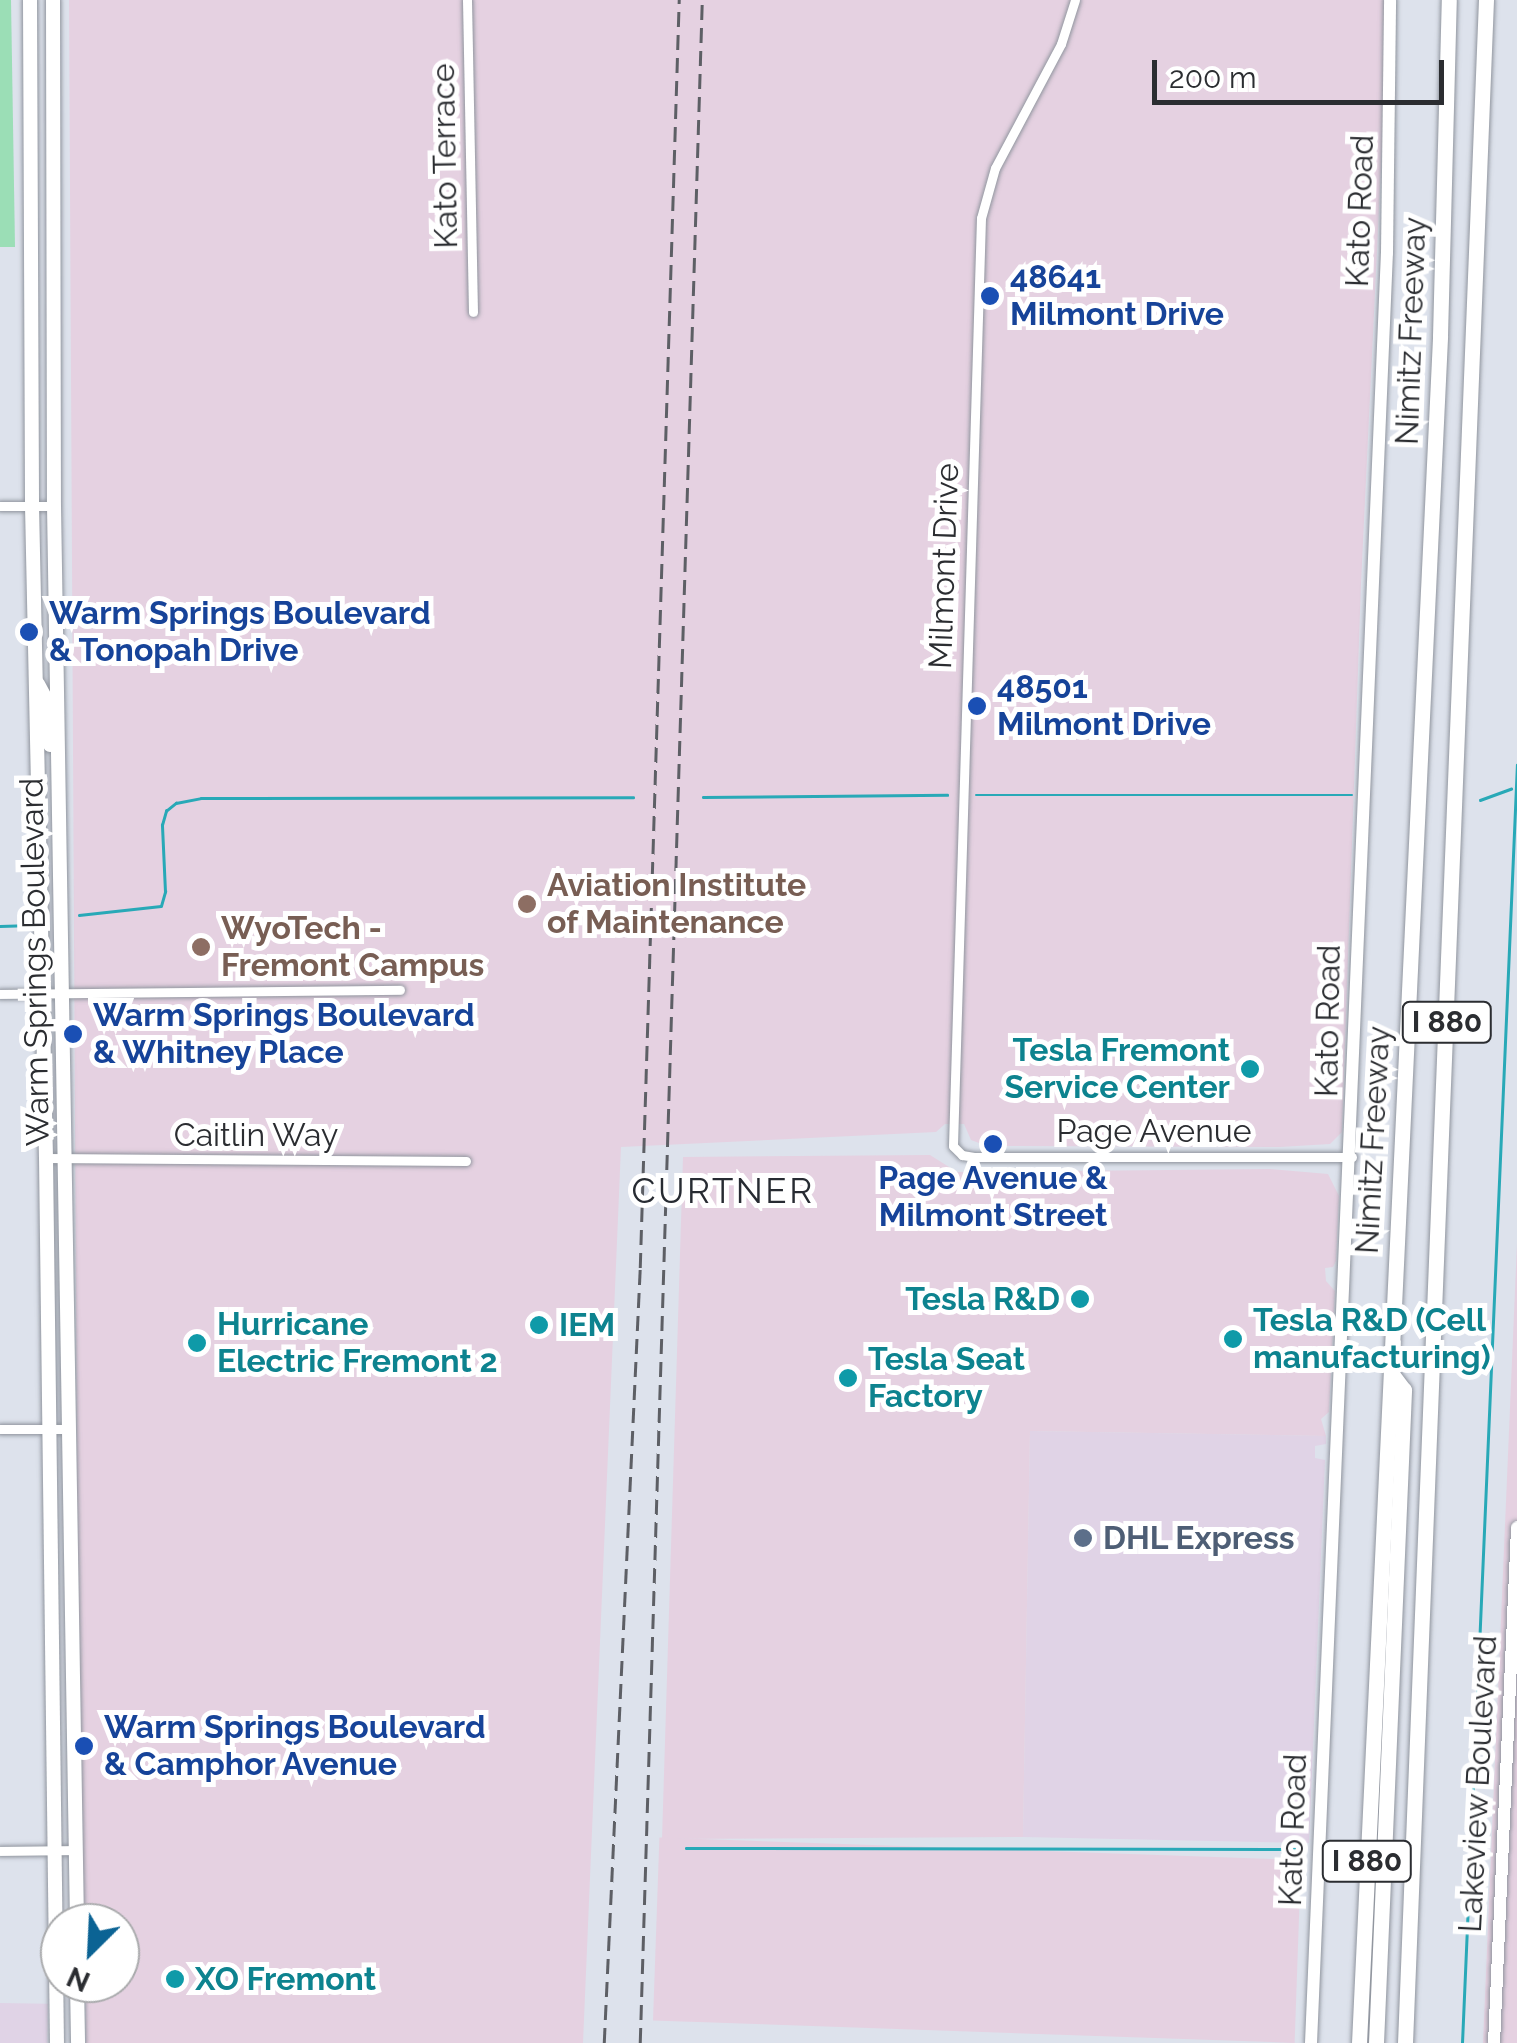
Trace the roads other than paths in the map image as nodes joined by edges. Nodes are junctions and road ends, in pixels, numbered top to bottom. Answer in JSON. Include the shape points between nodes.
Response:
{"nodes":[{"id":1,"x":30,"y":0,"type":"edge"},
{"id":2,"x":54,"y":0,"type":"edge"},
{"id":3,"x":468,"y":0,"type":"edge"},
{"id":4,"x":1074,"y":0,"type":"edge"},
{"id":5,"x":1390,"y":0,"type":"edge"},
{"id":6,"x":1449,"y":0,"type":"edge"},
{"id":7,"x":1486,"y":0,"type":"edge"},
{"id":8,"x":474,"y":312,"type":"dead end"},
{"id":9,"x":0,"y":506,"type":"edge"},
{"id":10,"x":32,"y":506,"type":"junction"},
{"id":11,"x":54,"y":506,"type":"junction"},
{"id":12,"x":36,"y":679,"type":"junction"},
{"id":13,"x":59,"y":768,"type":"junction"},
{"id":14,"x":400,"y":990,"type":"dead end"},
{"id":15,"x":44,"y":992,"type":"junction"},
{"id":16,"x":65,"y":992,"type":"junction"},
{"id":17,"x":0,"y":994,"type":"edge"},
{"id":18,"x":958,"y":1152,"type":"joint"},
{"id":19,"x":1352,"y":1157,"type":"junction"},
{"id":20,"x":46,"y":1158,"type":"junction"},
{"id":21,"x":67,"y":1158,"type":"junction"},
{"id":22,"x":466,"y":1161,"type":"dead end"},
{"id":23,"x":1390,"y":1373,"type":"junction"},
{"id":24,"x":70,"y":1428,"type":"junction"},
{"id":25,"x":0,"y":1429,"type":"edge"},
{"id":26,"x":49,"y":1429,"type":"junction"},
{"id":27,"x":1517,"y":1528,"type":"edge"},
{"id":28,"x":1512,"y":1731,"type":"edge"},
{"id":29,"x":56,"y":1850,"type":"junction"},
{"id":30,"x":76,"y":1850,"type":"junction"},
{"id":31,"x":0,"y":1851,"type":"edge"},
{"id":32,"x":77,"y":1903,"type":"edge"},
{"id":33,"x":78,"y":2003,"type":"edge"},
{"id":34,"x":57,"y":2043,"type":"edge"},
{"id":35,"x":78,"y":2043,"type":"edge"},
{"id":36,"x":1312,"y":2043,"type":"edge"},
{"id":37,"x":1358,"y":2043,"type":"edge"},
{"id":38,"x":1376,"y":2043,"type":"edge"},
{"id":39,"x":1406,"y":2043,"type":"edge"},
{"id":40,"x":1494,"y":2043,"type":"edge"}],
"edges":[{"from":1,"to":10,"type":"main road","name":"Warm Springs Boulevard"},
{"from":2,"to":11,"type":"main road","name":"Warm Springs Boulevard"},
{"from":3,"to":8,"type":"street","name":"Kato Terrace"},
{"from":4,"to":18,"type":"street","name":"Milmont Drive","via":[[1061,44],[994,168],[982,218],[952,1142]]},
{"from":5,"to":19,"type":"street","name":"Kato Road","via":[[1387,253]]},
{"from":6,"to":23,"type":"highway","name":"Nimitz Freeway","number":"I 880","via":[[1440,336]]},
{"from":7,"to":39,"type":"highway","name":"Nimitz Freeway","number":"I 880"},
{"from":9,"to":10,"type":"street"},
{"from":10,"to":11,"type":"street"},
{"from":10,"to":12,"type":"main road","name":"Warm Springs Boulevard"},
{"from":11,"to":13,"type":"main road","name":"Warm Springs Boulevard"},
{"from":12,"to":13,"type":"main road","via":[[47,702],[50,758]]},
{"from":12,"to":15,"type":"main road","name":"Warm Springs Boulevard"},
{"from":13,"to":16,"type":"main road","name":"Warm Springs Boulevard"},
{"from":14,"to":16,"type":"street"},
{"from":15,"to":16,"type":"street"},
{"from":15,"to":17,"type":"street"},
{"from":15,"to":20,"type":"main road","name":"Warm Springs Boulevard"},
{"from":16,"to":21,"type":"main road","name":"Warm Springs Boulevard"},
{"from":18,"to":19,"type":"street","name":"Page Avenue"},
{"from":19,"to":36,"type":"street","name":"Kato Road"},
{"from":20,"to":21,"type":"street","name":"Caitlin Way"},
{"from":20,"to":26,"type":"main road","name":"Warm Springs Boulevard"},
{"from":21,"to":22,"type":"street","name":"Caitlin Way"},
{"from":21,"to":24,"type":"main road","name":"Warm Springs Boulevard"},
{"from":23,"to":37,"type":"highway","name":"Nimitz Freeway","number":"I 880"},
{"from":23,"to":38,"type":"highway","number":"I 880","via":[[1404,1390]]},
{"from":24,"to":26,"type":"street"},
{"from":24,"to":30,"type":"main road","name":"Warm Springs Boulevard"},
{"from":25,"to":26,"type":"street"},
{"from":26,"to":29,"type":"main road","name":"Warm Springs Boulevard"},
{"from":27,"to":28,"type":"street","name":"Lakeview Boulevard"},
{"from":28,"to":40,"type":"street","name":"Lakeview Boulevard"},
{"from":29,"to":30,"type":"street"},
{"from":29,"to":31,"type":"street"},
{"from":29,"to":34,"type":"main road","name":"Warm Springs Boulevard"},
{"from":30,"to":32,"type":"main road","name":"Warm Springs Boulevard"},
{"from":33,"to":35,"type":"main road"}]}
